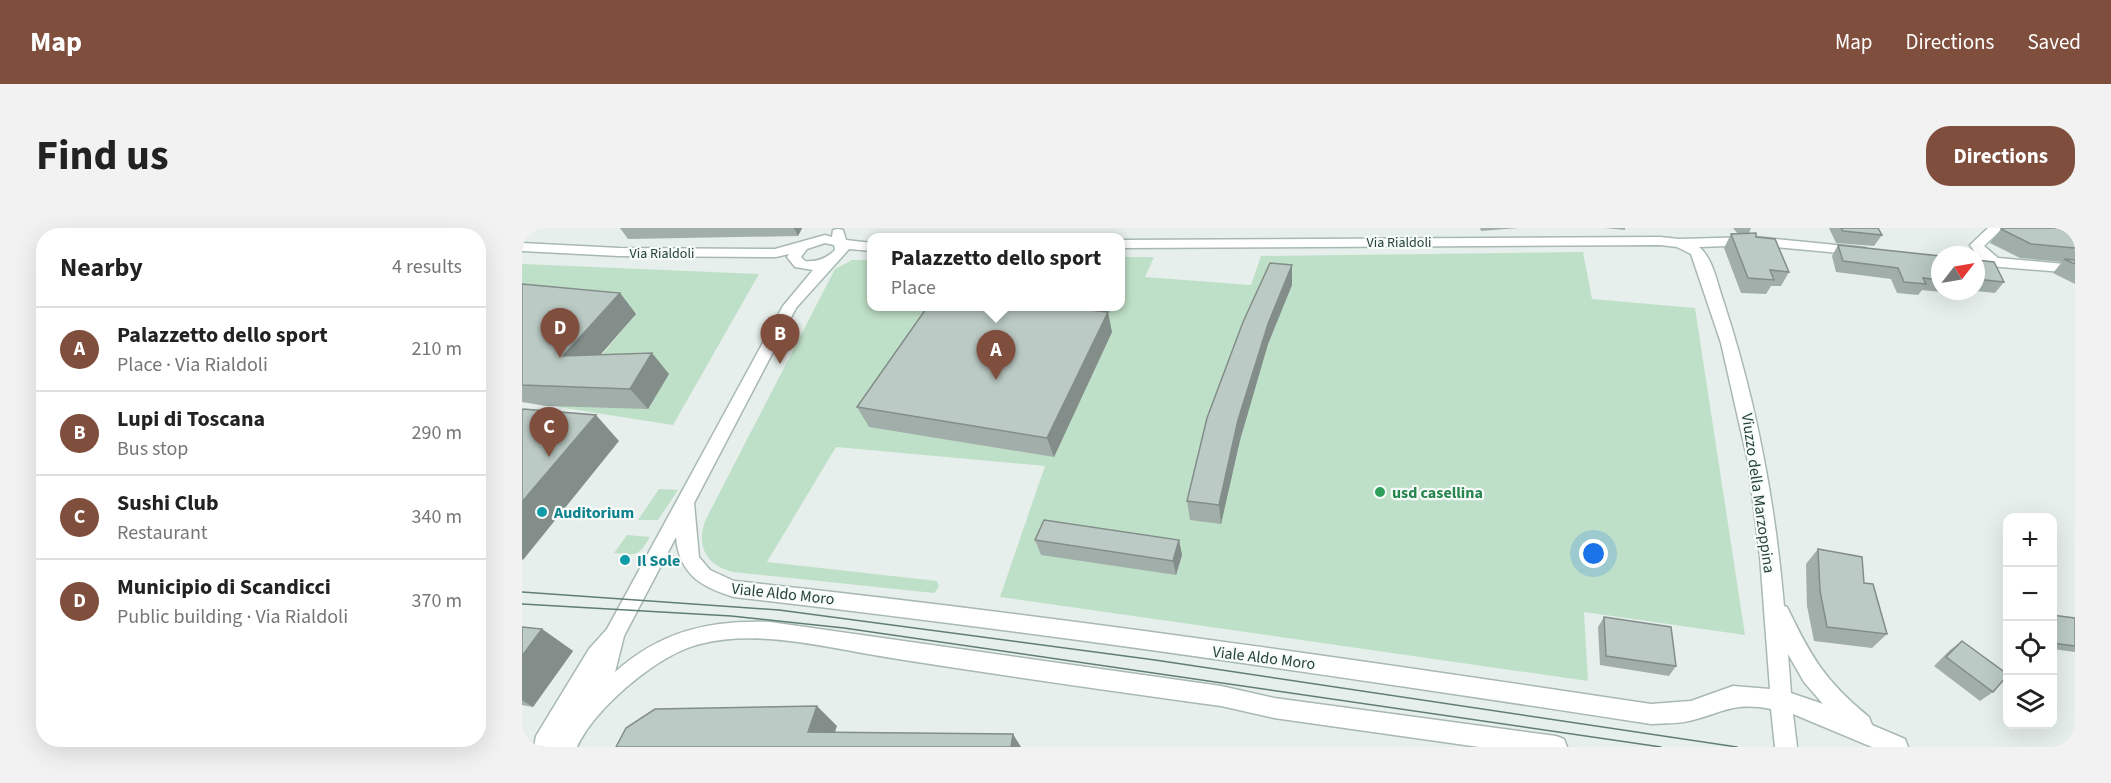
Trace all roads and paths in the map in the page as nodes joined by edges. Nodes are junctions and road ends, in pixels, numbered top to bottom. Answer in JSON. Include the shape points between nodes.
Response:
{"nodes":[{"id":1,"x":827,"y":228,"type":"edge"},
{"id":2,"x":1996,"y":228,"type":"edge"},
{"id":3,"x":839,"y":235,"type":"edge"},
{"id":4,"x":1678,"y":243,"type":"junction"},
{"id":5,"x":806,"y":244,"type":"junction"},
{"id":6,"x":1125,"y":244,"type":"edge"},
{"id":7,"x":867,"y":245,"type":"edge"},
{"id":8,"x":522,"y":247,"type":"edge"},
{"id":9,"x":1696,"y":251,"type":"joint"},
{"id":10,"x":1873,"y":252,"type":"edge"},
{"id":11,"x":1985,"y":261,"type":"edge"},
{"id":12,"x":1993,"y":261,"type":"junction"},
{"id":13,"x":827,"y":263,"type":"junction"},
{"id":14,"x":800,"y":264,"type":"junction"},
{"id":15,"x":2075,"y":269,"type":"edge"},
{"id":16,"x":790,"y":306,"type":"junction"},
{"id":17,"x":685,"y":501,"type":"junction"},
{"id":18,"x":1775,"y":600,"type":"junction"},
{"id":19,"x":614,"y":635,"type":"junction"},
{"id":20,"x":1781,"y":699,"type":"junction"},
{"id":21,"x":555,"y":744,"type":"edge"},
{"id":22,"x":1891,"y":744,"type":"edge"},
{"id":23,"x":1556,"y":747,"type":"edge"},
{"id":24,"x":1786,"y":747,"type":"edge"}],
"edges":[{"from":1,"to":5,"type":"street"},
{"from":2,"to":12,"type":"street","via":[[1977,245]]},
{"from":3,"to":5,"type":"street","name":"Via Rialdoli"},
{"from":3,"to":7,"type":"street","name":"Via Rialdoli"},
{"from":3,"to":13,"type":"street","via":[[842,251]]},
{"from":4,"to":6,"type":"street","name":"Via Rialdoli"},
{"from":4,"to":9,"type":"street","name":"Via Rialdoli"},
{"from":4,"to":10,"type":"street","name":"Via Rialdoli","via":[[1742,240]]},
{"from":5,"to":8,"type":"street","name":"Via Rialdoli","via":[[776,253],[600,252]]},
{"from":5,"to":14,"type":"street","via":[[794,257]]},
{"from":9,"to":18,"type":"street","name":"Viuzzo della Marzoppina","via":[[1725,327],[1746,404]]},
{"from":11,"to":12,"type":"street"},
{"from":12,"to":15,"type":"street"},
{"from":13,"to":14,"type":"street"},
{"from":13,"to":16,"type":"street"},
{"from":14,"to":16,"type":"street","via":[[802,272]]},
{"from":16,"to":17,"type":"street"},
{"from":17,"to":19,"type":"street"},
{"from":17,"to":20,"type":"street","name":"Viale Aldo Moro","via":[[686,544],[693,567],[704,579],[734,589],[943,612],[1283,658],[1651,714],[1691,711],[1733,696]]},
{"from":18,"to":20,"type":"street","name":"Viuzzo della Marzoppina"},
{"from":18,"to":22,"type":"street","name":"Viuzzo della Marzoppina","via":[[1809,673],[1827,695]]},
{"from":19,"to":21,"type":"street","via":[[596,656]]},
{"from":19,"to":21,"type":"street","via":[[615,646],[607,664]]},
{"from":20,"to":22,"type":"street","name":"Viale Aldo Moro"},
{"from":20,"to":24,"type":"street","name":"Viuzzo della Marzoppina"},
{"from":21,"to":23,"type":"street","via":[[616,683],[652,655],[698,636],[736,631],[855,644]]}]}
